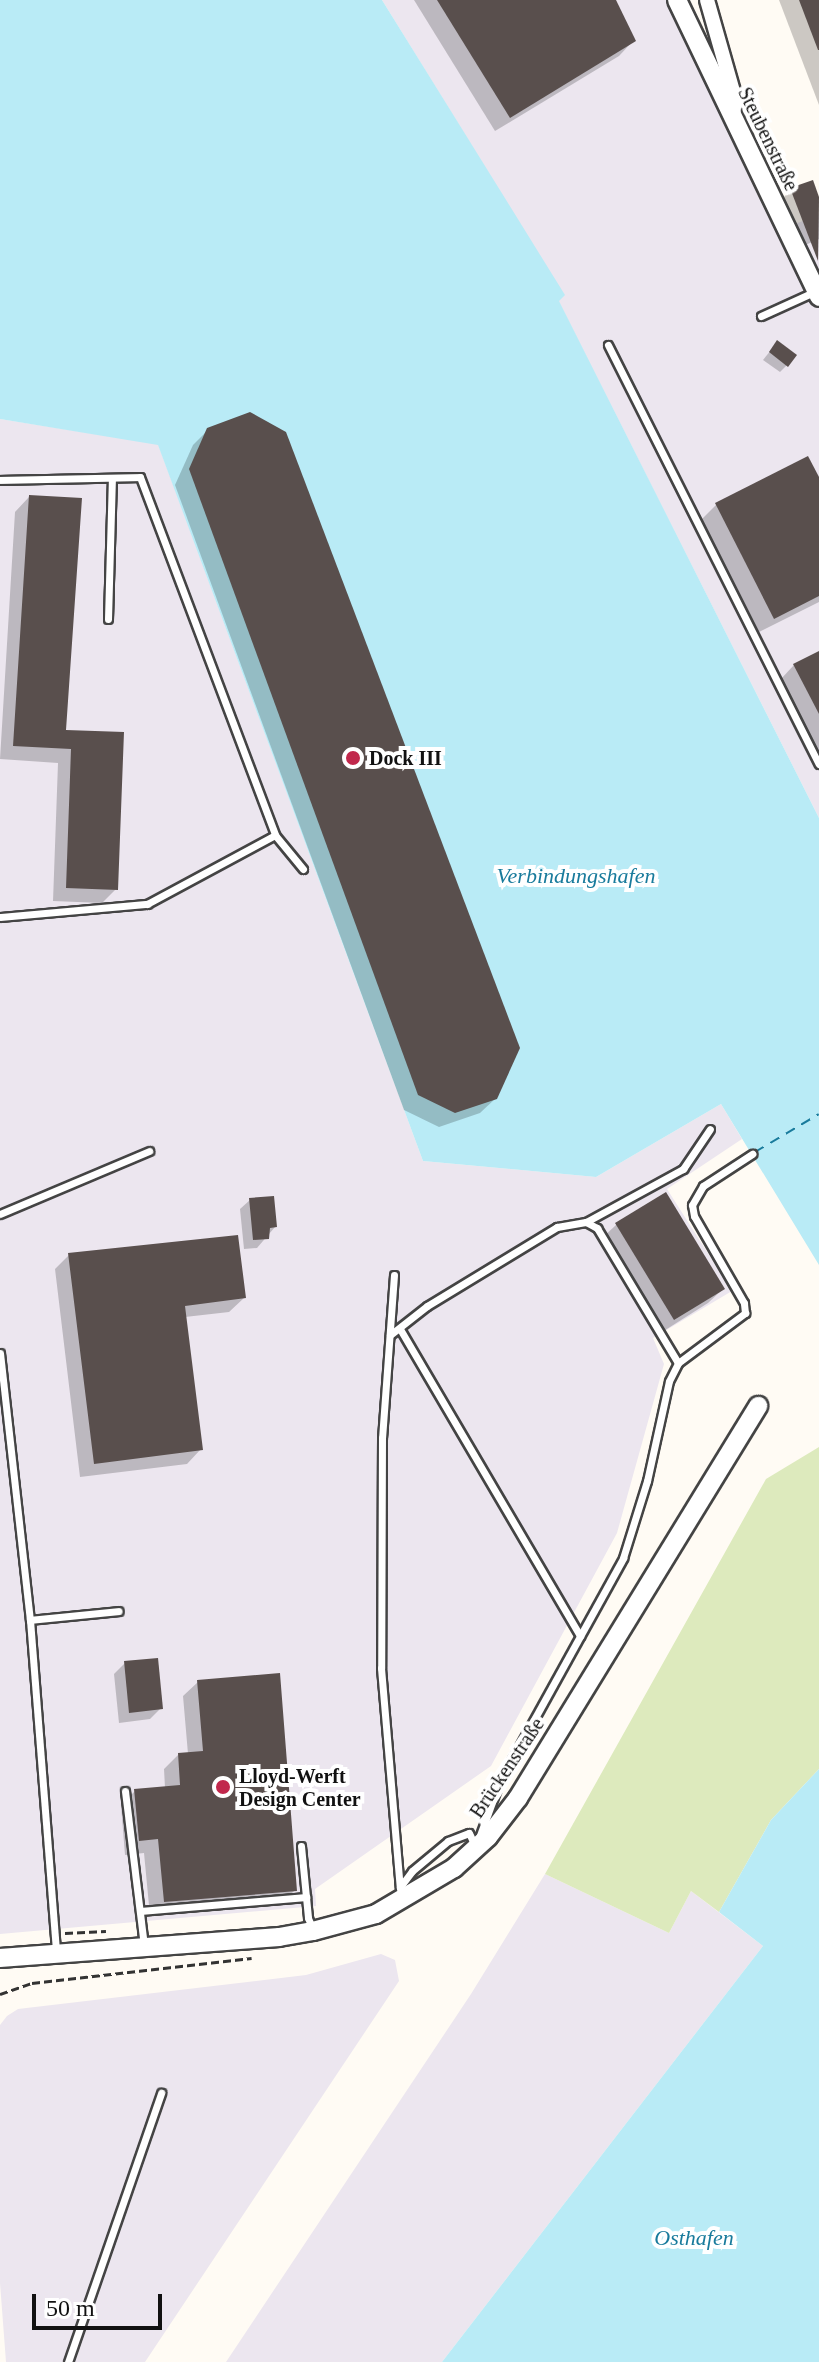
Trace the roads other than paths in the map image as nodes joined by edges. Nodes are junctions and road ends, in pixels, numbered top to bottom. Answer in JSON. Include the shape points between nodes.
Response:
{"nodes":[{"id":1,"x":677,"y":0,"type":"edge"},
{"id":2,"x":707,"y":0,"type":"edge"},
{"id":3,"x":733,"y":117,"type":"junction"},
{"id":4,"x":818,"y":294,"type":"edge"},
{"id":5,"x":761,"y":316,"type":"dead end"},
{"id":6,"x":608,"y":345,"type":"dead end"},
{"id":7,"x":0,"y":480,"type":"edge"},
{"id":8,"x":112,"y":480,"type":"junction"},
{"id":9,"x":108,"y":619,"type":"dead end"},
{"id":10,"x":819,"y":764,"type":"edge"},
{"id":11,"x":275,"y":835,"type":"junction"},
{"id":12,"x":303,"y":869,"type":"dead end"},
{"id":13,"x":0,"y":917,"type":"edge"},
{"id":14,"x":710,"y":1129,"type":"dead end"},
{"id":15,"x":149,"y":1151,"type":"dead end"},
{"id":16,"x":752,"y":1154,"type":"dead end"},
{"id":17,"x":0,"y":1214,"type":"edge"},
{"id":18,"x":586,"y":1222,"type":"junction"},
{"id":19,"x":394,"y":1275,"type":"dead end"},
{"id":20,"x":400,"y":1329,"type":"junction"},
{"id":21,"x":390,"y":1335,"type":"junction"},
{"id":22,"x":0,"y":1353,"type":"edge"},
{"id":23,"x":678,"y":1363,"type":"junction"},
{"id":24,"x":758,"y":1406,"type":"dead end"},
{"id":25,"x":119,"y":1611,"type":"dead end"},
{"id":26,"x":30,"y":1620,"type":"junction"},
{"id":27,"x":580,"y":1636,"type":"junction"},
{"id":28,"x":125,"y":1791,"type":"dead end"},
{"id":29,"x":301,"y":1846,"type":"dead end"},
{"id":30,"x":476,"y":1848,"type":"junction"},
{"id":31,"x":400,"y":1895,"type":"junction"},
{"id":32,"x":306,"y":1897,"type":"junction"},
{"id":33,"x":140,"y":1911,"type":"junction"},
{"id":34,"x":313,"y":1931,"type":"junction"},
{"id":35,"x":144,"y":1946,"type":"junction"},
{"id":36,"x":56,"y":1953,"type":"junction"},
{"id":37,"x":8,"y":1958,"type":"edge"},
{"id":38,"x":0,"y":1972,"type":"edge"},
{"id":39,"x":161,"y":2093,"type":"dead end"},
{"id":40,"x":68,"y":2362,"type":"edge"}],
"edges":[{"from":1,"to":3,"type":"street","name":"Steubenstraße"},
{"from":2,"to":3,"type":"street","via":[[735,98]]},
{"from":3,"to":4,"type":"street","name":"Steubenstraße"},
{"from":4,"to":5,"type":"lane"},
{"from":6,"to":10,"type":"lane"},
{"from":7,"to":8,"type":"lane"},
{"from":8,"to":9,"type":"lane"},
{"from":8,"to":11,"type":"lane","via":[[140,477]]},
{"from":11,"to":12,"type":"lane"},
{"from":11,"to":13,"type":"lane","via":[[147,904]]},
{"from":14,"to":18,"type":"lane","via":[[683,1169]]},
{"from":15,"to":17,"type":"lane"},
{"from":16,"to":23,"type":"lane","via":[[703,1186],[692,1205],[745,1313]]},
{"from":18,"to":20,"type":"lane","via":[[557,1227],[427,1306]]},
{"from":18,"to":23,"type":"lane","via":[[597,1228]]},
{"from":19,"to":21,"type":"lane"},
{"from":20,"to":21,"type":"lane"},
{"from":20,"to":27,"type":"lane"},
{"from":21,"to":31,"type":"lane","via":[[382,1438],[381,1668]]},
{"from":22,"to":26,"type":"lane"},
{"from":23,"to":27,"type":"lane","via":[[669,1381],[635,1528]]},
{"from":24,"to":30,"type":"street","name":"Brückenstraße","via":[[518,1798]]},
{"from":25,"to":26,"type":"lane"},
{"from":26,"to":36,"type":"lane"},
{"from":27,"to":30,"type":"lane","via":[[499,1783]]},
{"from":28,"to":33,"type":"lane"},
{"from":29,"to":32,"type":"lane"},
{"from":30,"to":31,"type":"street","name":"Brückenstraße","via":[[454,1868]]},
{"from":31,"to":34,"type":"street","name":"Brückenstraße","via":[[376,1914]]},
{"from":32,"to":33,"type":"lane"},
{"from":32,"to":34,"type":"lane"},
{"from":33,"to":35,"type":"lane"},
{"from":34,"to":35,"type":"street","name":"Brückenstraße"},
{"from":35,"to":36,"type":"street","name":"Brückenstraße"},
{"from":36,"to":37,"type":"street","name":"Brückenstraße"},
{"from":37,"to":38,"type":"street"},
{"from":39,"to":40,"type":"lane"}]}
